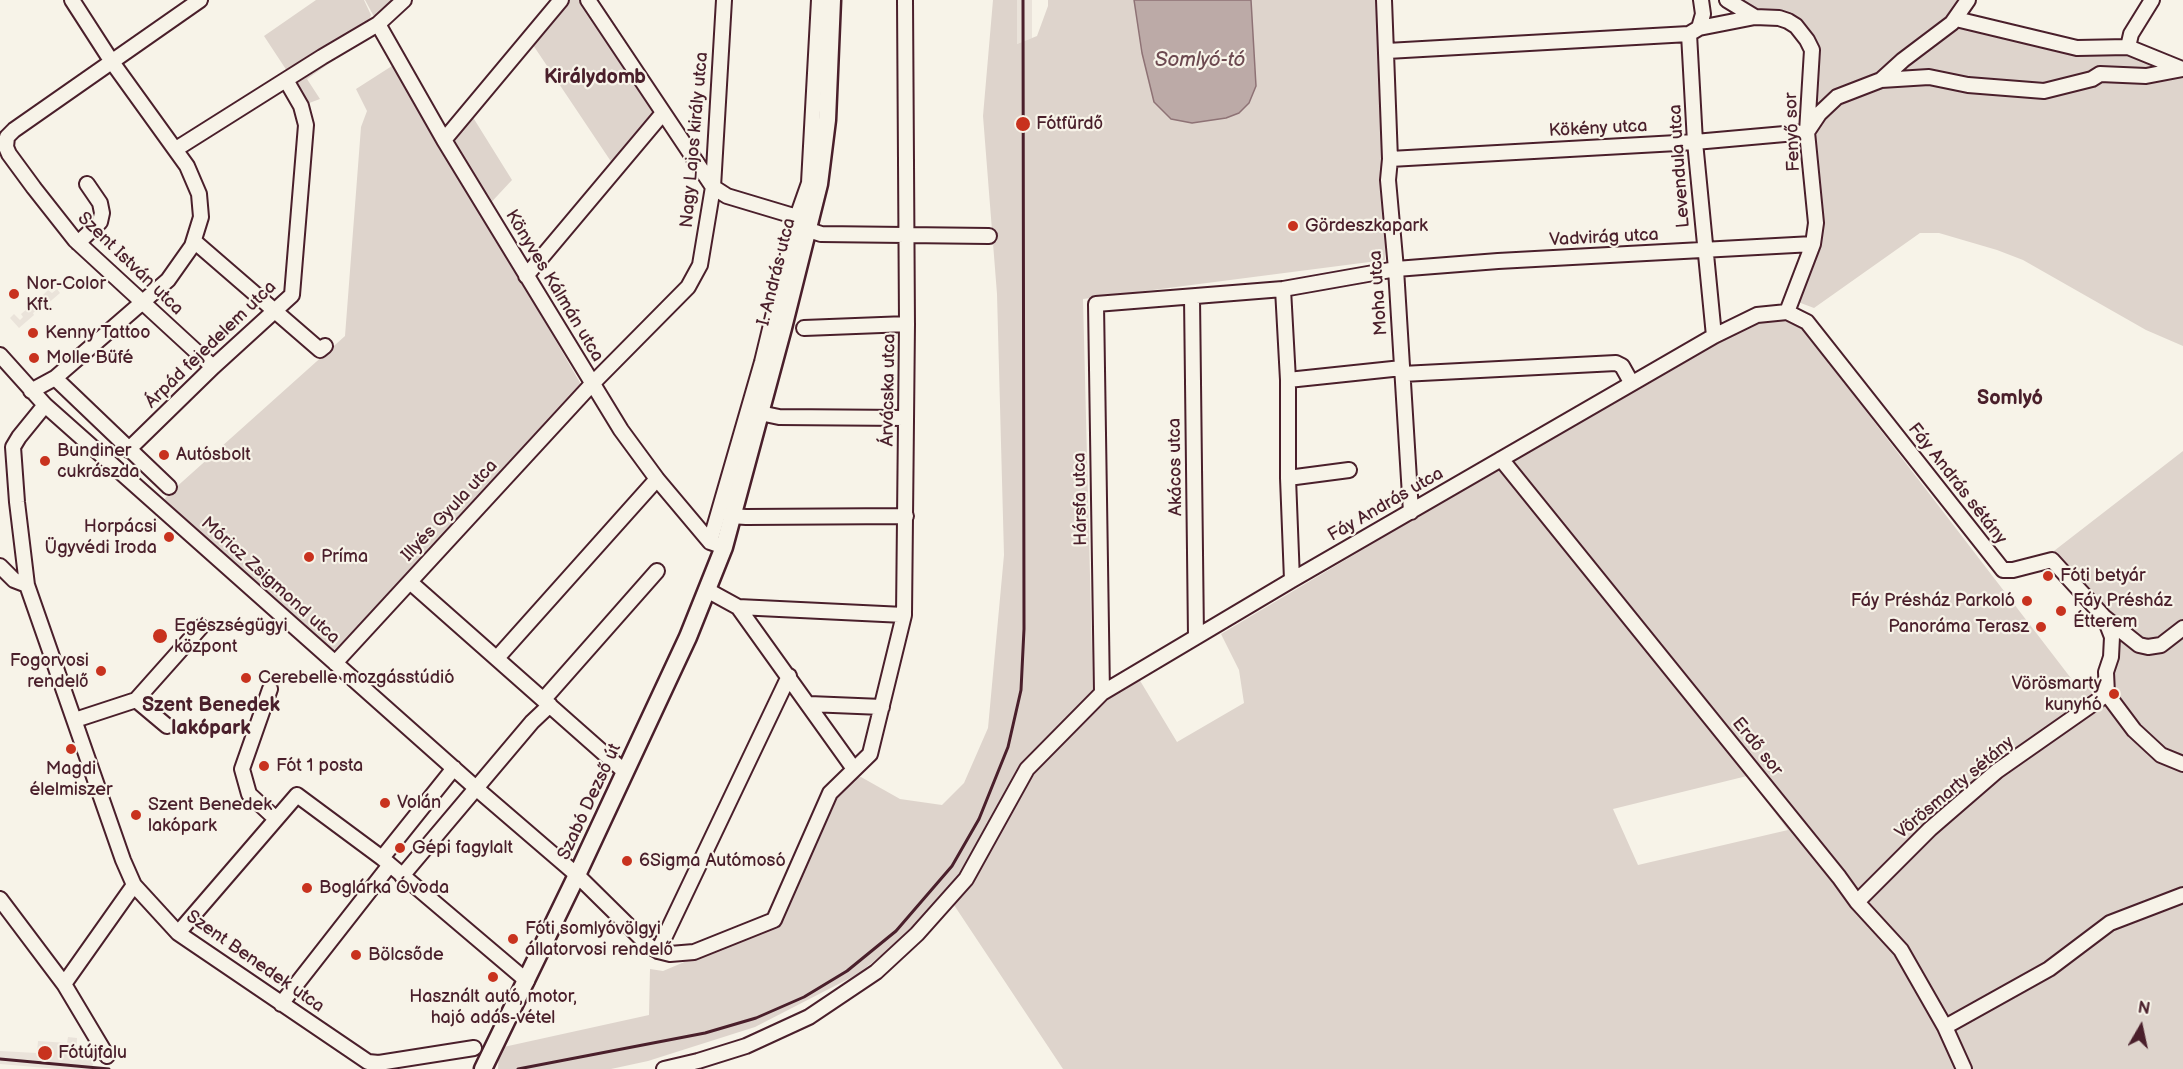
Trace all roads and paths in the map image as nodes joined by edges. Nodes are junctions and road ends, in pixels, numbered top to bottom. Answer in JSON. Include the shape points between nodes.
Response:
{"nodes":[{"id":1,"x":72,"y":0,"type":"edge"},
{"id":2,"x":200,"y":0,"type":"edge"},
{"id":3,"x":404,"y":0,"type":"edge"},
{"id":4,"x":561,"y":0,"type":"edge"},
{"id":5,"x":588,"y":0,"type":"edge"},
{"id":6,"x":724,"y":0,"type":"edge"},
{"id":7,"x":819,"y":0,"type":"edge"},
{"id":8,"x":832,"y":0,"type":"edge"},
{"id":9,"x":905,"y":0,"type":"edge"},
{"id":10,"x":1384,"y":0,"type":"edge"},
{"id":11,"x":1701,"y":0,"type":"edge"},
{"id":12,"x":1727,"y":0,"type":"edge"},
{"id":13,"x":1968,"y":0,"type":"edge"},
{"id":14,"x":2152,"y":0,"type":"edge"},
{"id":15,"x":1755,"y":17,"type":"junction"},
{"id":16,"x":1956,"y":19,"type":"junction"},
{"id":17,"x":378,"y":24,"type":"junction"},
{"id":18,"x":1694,"y":31,"type":"junction"},
{"id":19,"x":2128,"y":47,"type":"junction"},
{"id":20,"x":1387,"y":51,"type":"junction"},
{"id":21,"x":112,"y":62,"type":"junction"},
{"id":22,"x":2182,"y":69,"type":"edge"},
{"id":23,"x":286,"y":80,"type":"junction"},
{"id":24,"x":1881,"y":80,"type":"junction"},
{"id":25,"x":663,"y":113,"type":"junction"},
{"id":26,"x":1807,"y":132,"type":"junction"},
{"id":27,"x":444,"y":140,"type":"junction"},
{"id":28,"x":1695,"y":142,"type":"junction"},
{"id":29,"x":176,"y":149,"type":"junction"},
{"id":30,"x":1390,"y":159,"type":"junction"},
{"id":31,"x":87,"y":184,"type":"dead end"},
{"id":32,"x":713,"y":187,"type":"junction"},
{"id":33,"x":797,"y":217,"type":"junction"},
{"id":34,"x":809,"y":230,"type":"junction"},
{"id":35,"x":906,"y":234,"type":"junction"},
{"id":36,"x":989,"y":236,"type":"dead end"},
{"id":37,"x":194,"y":241,"type":"junction"},
{"id":38,"x":78,"y":243,"type":"junction"},
{"id":39,"x":1813,"y":244,"type":"junction"},
{"id":40,"x":1705,"y":250,"type":"junction"},
{"id":41,"x":1396,"y":269,"type":"junction"},
{"id":42,"x":526,"y":276,"type":"junction"},
{"id":43,"x":1283,"y":289,"type":"junction"},
{"id":44,"x":1192,"y":297,"type":"junction"},
{"id":45,"x":142,"y":303,"type":"junction"},
{"id":46,"x":1096,"y":304,"type":"joint"},
{"id":47,"x":275,"y":311,"type":"junction"},
{"id":48,"x":1787,"y":312,"type":"junction"},
{"id":49,"x":907,"y":324,"type":"junction"},
{"id":50,"x":804,"y":328,"type":"dead end"},
{"id":51,"x":1714,"y":336,"type":"junction"},
{"id":52,"x":325,"y":346,"type":"dead end"},
{"id":53,"x":0,"y":355,"type":"edge"},
{"id":54,"x":213,"y":368,"type":"junction"},
{"id":55,"x":1402,"y":371,"type":"junction"},
{"id":56,"x":54,"y":378,"type":"junction"},
{"id":57,"x":1288,"y":380,"type":"junction"},
{"id":58,"x":1631,"y":382,"type":"junction"},
{"id":59,"x":592,"y":384,"type":"junction"},
{"id":60,"x":31,"y":392,"type":"junction"},
{"id":61,"x":45,"y":405,"type":"junction"},
{"id":62,"x":760,"y":413,"type":"junction"},
{"id":63,"x":906,"y":418,"type":"junction"},
{"id":64,"x":128,"y":450,"type":"junction"},
{"id":65,"x":1501,"y":459,"type":"junction"},
{"id":66,"x":1349,"y":470,"type":"dead end"},
{"id":67,"x":1288,"y":477,"type":"junction"},
{"id":68,"x":657,"y":479,"type":"junction"},
{"id":69,"x":169,"y":488,"type":"dead end"},
{"id":70,"x":1411,"y":512,"type":"junction"},
{"id":71,"x":731,"y":516,"type":"junction"},
{"id":72,"x":906,"y":516,"type":"junction"},
{"id":73,"x":717,"y":544,"type":"junction"},
{"id":74,"x":0,"y":566,"type":"edge"},
{"id":75,"x":657,"y":571,"type":"dead end"},
{"id":76,"x":1292,"y":580,"type":"junction"},
{"id":77,"x":410,"y":582,"type":"junction"},
{"id":78,"x":27,"y":585,"type":"junction"},
{"id":79,"x":707,"y":590,"type":"junction"},
{"id":80,"x":738,"y":607,"type":"junction"},
{"id":81,"x":904,"y":615,"type":"junction"},
{"id":82,"x":2104,"y":617,"type":"junction"},
{"id":83,"x":201,"y":627,"type":"dead end"},
{"id":84,"x":2183,"y":628,"type":"edge"},
{"id":85,"x":1196,"y":637,"type":"junction"},
{"id":86,"x":497,"y":658,"type":"junction"},
{"id":87,"x":335,"y":663,"type":"junction"},
{"id":88,"x":789,"y":676,"type":"junction"},
{"id":89,"x":270,"y":689,"type":"dead end"},
{"id":90,"x":1102,"y":693,"type":"junction"},
{"id":91,"x":2107,"y":694,"type":"junction"},
{"id":92,"x":136,"y":700,"type":"junction"},
{"id":93,"x":547,"y":702,"type":"junction"},
{"id":94,"x":809,"y":704,"type":"junction"},
{"id":95,"x":882,"y":707,"type":"junction"},
{"id":96,"x":75,"y":720,"type":"junction"},
{"id":97,"x":167,"y":726,"type":"dead end"},
{"id":98,"x":2183,"y":764,"type":"edge"},
{"id":99,"x":454,"y":768,"type":"junction"},
{"id":100,"x":854,"y":769,"type":"junction"},
{"id":101,"x":625,"y":772,"type":"junction"},
{"id":102,"x":477,"y":789,"type":"junction"},
{"id":103,"x":276,"y":819,"type":"junction"},
{"id":104,"x":386,"y":862,"type":"junction"},
{"id":105,"x":577,"y":875,"type":"junction"},
{"id":106,"x":402,"y":876,"type":"junction"},
{"id":107,"x":134,"y":885,"type":"junction"},
{"id":108,"x":2183,"y":895,"type":"edge"},
{"id":109,"x":0,"y":899,"type":"edge"},
{"id":110,"x":1857,"y":902,"type":"junction"},
{"id":111,"x":178,"y":933,"type":"junction"},
{"id":112,"x":658,"y":951,"type":"junction"},
{"id":113,"x":527,"y":981,"type":"junction"},
{"id":114,"x":64,"y":984,"type":"junction"},
{"id":115,"x":281,"y":1004,"type":"junction"},
{"id":116,"x":1945,"y":1027,"type":"junction"},
{"id":117,"x":474,"y":1048,"type":"dead end"},
{"id":118,"x":107,"y":1056,"type":"dead end"},
{"id":119,"x":486,"y":1063,"type":"edge"},
{"id":120,"x":700,"y":1065,"type":"edge"},
{"id":121,"x":664,"y":1069,"type":"edge"},
{"id":122,"x":1964,"y":1069,"type":"edge"}],
"edges":[{"from":1,"to":21,"type":"street"},
{"from":2,"to":21,"type":"street"},
{"from":3,"to":17,"type":"street"},
{"from":4,"to":27,"type":"street"},
{"from":5,"to":25,"type":"street"},
{"from":6,"to":32,"type":"street","name":"Nagy Lajos király utca"},
{"from":7,"to":33,"type":"street","name":"I. András utca","via":[[809,183]]},
{"from":8,"to":34,"type":"main road","name":"I. András utca","via":[[824,149]]},
{"from":9,"to":35,"type":"street","name":"Árvácska utca"},
{"from":10,"to":20,"type":"street","name":"Moha utca"},
{"from":11,"to":18,"type":"street","name":"Levendula utca","via":[[1703,14]]},
{"from":12,"to":15,"type":"street","name":"Fenyő sor"},
{"from":13,"to":16,"type":"street"},
{"from":14,"to":19,"type":"street","via":[[2131,34]]},
{"from":15,"to":18,"type":"street"},
{"from":15,"to":26,"type":"street","name":"Fenyő sor","via":[[1788,21],[1812,50]]},
{"from":16,"to":19,"type":"street","via":[[2077,48]]},
{"from":16,"to":24,"type":"street"},
{"from":17,"to":23,"type":"street"},
{"from":17,"to":27,"type":"street","name":"Könyves Kálmán utca"},
{"from":18,"to":20,"type":"street"},
{"from":18,"to":28,"type":"street","name":"Levendula utca"},
{"from":19,"to":22,"type":"street"},
{"from":20,"to":30,"type":"street","name":"Moha utca"},
{"from":21,"to":29,"type":"street"},
{"from":21,"to":38,"type":"street","name":"Szent István utca","via":[[7,137],[9,154]]},
{"from":22,"to":24,"type":"street","via":[[2146,76],[2100,74],[2092,80],[2044,91],[1968,85],[1929,77]]},
{"from":23,"to":29,"type":"street"},
{"from":23,"to":47,"type":"street","name":"Árpád fejedelem utca","via":[[301,105],[306,126],[292,295]]},
{"from":24,"to":26,"type":"street","via":[[1837,98]]},
{"from":25,"to":32,"type":"street"},
{"from":25,"to":42,"type":"street"},
{"from":26,"to":28,"type":"street","name":"Kökény utca"},
{"from":26,"to":39,"type":"street","name":"Fenyő sor","via":[[1816,223]]},
{"from":27,"to":42,"type":"street","name":"Könyves Kálmán utca"},
{"from":28,"to":30,"type":"street","name":"Kökény utca"},
{"from":28,"to":40,"type":"street","name":"Levendula utca"},
{"from":29,"to":37,"type":"street","via":[[199,194],[201,217]]},
{"from":30,"to":41,"type":"street","name":"Moha utca","via":[[1388,180]]},
{"from":31,"to":38,"type":"street","via":[[102,213],[100,222]]},
{"from":32,"to":33,"type":"street","via":[[727,196]]},
{"from":32,"to":59,"type":"street","name":"Nagy Lajos király utca","via":[[700,266],[688,287]]},
{"from":33,"to":73,"type":"street","name":"I. András utca"},
{"from":34,"to":35,"type":"street","via":[[821,234]]},
{"from":34,"to":62,"type":"main road","name":"I. András utca"},
{"from":35,"to":36,"type":"street"},
{"from":35,"to":49,"type":"street","name":"Árvácska utca"},
{"from":37,"to":45,"type":"street","via":[[168,280]]},
{"from":37,"to":47,"type":"street"},
{"from":38,"to":45,"type":"street","name":"Szent István utca"},
{"from":39,"to":40,"type":"street","name":"Vadvirág utca"},
{"from":39,"to":48,"type":"street","name":"Fenyő sor"},
{"from":40,"to":41,"type":"street","name":"Vadvirág utca"},
{"from":40,"to":51,"type":"street","name":"Levendula utca"},
{"from":41,"to":43,"type":"street","name":"Vadvirág utca"},
{"from":41,"to":55,"type":"street","name":"Moha utca"},
{"from":42,"to":59,"type":"street","name":"Könyves Kálmán utca"},
{"from":43,"to":44,"type":"street","name":"Vadvirág utca"},
{"from":43,"to":57,"type":"street"},
{"from":44,"to":46,"type":"street","name":"Vadvirág utca"},
{"from":44,"to":85,"type":"street","name":"Akácos utca"},
{"from":45,"to":54,"type":"street","name":"Szent István utca"},
{"from":45,"to":56,"type":"street"},
{"from":46,"to":90,"type":"street","name":"Hársfa utca"},
{"from":47,"to":52,"type":"street","via":[[320,350]]},
{"from":47,"to":54,"type":"street","name":"Árpád fejedelem utca"},
{"from":48,"to":51,"type":"street","name":"Fáy András utca","via":[[1757,315]]},
{"from":48,"to":82,"type":"street","name":"Fáy András sétány","via":[[1807,322],[1995,563],[2003,570],[2013,570],[2052,560]]},
{"from":49,"to":50,"type":"street"},
{"from":49,"to":63,"type":"street","name":"Árvácska utca"},
{"from":51,"to":58,"type":"street","name":"Fáy András utca"},
{"from":53,"to":60,"type":"street","name":"Móricz Zsigmond utca"},
{"from":54,"to":64,"type":"street","name":"Árpád fejedelem utca"},
{"from":55,"to":57,"type":"street"},
{"from":55,"to":58,"type":"street","via":[[1616,363]]},
{"from":55,"to":70,"type":"street","name":"Moha utca"},
{"from":56,"to":60,"type":"street"},
{"from":56,"to":64,"type":"street"},
{"from":57,"to":67,"type":"street"},
{"from":58,"to":65,"type":"street","name":"Fáy András utca"},
{"from":59,"to":68,"type":"street","name":"Könyves Kálmán utca"},
{"from":59,"to":77,"type":"street","name":"Illyés Gyula utca"},
{"from":60,"to":61,"type":"street","name":"Móricz Zsigmond utca"},
{"from":61,"to":78,"type":"street","name":"Szent Benedek utca","via":[[13,447]]},
{"from":61,"to":87,"type":"street","name":"Móricz Zsigmond utca"},
{"from":62,"to":63,"type":"street","via":[[779,417]]},
{"from":62,"to":71,"type":"main road","name":"I. András utca"},
{"from":63,"to":72,"type":"street","name":"Árvácska utca"},
{"from":64,"to":69,"type":"street"},
{"from":65,"to":70,"type":"street","name":"Fáy András utca"},
{"from":65,"to":110,"type":"street","name":"Erdő sor"},
{"from":66,"to":67,"type":"street"},
{"from":67,"to":76,"type":"street"},
{"from":68,"to":73,"type":"street","name":"Könyves Kálmán utca"},
{"from":68,"to":86,"type":"street"},
{"from":70,"to":76,"type":"street","name":"Fáy András utca"},
{"from":71,"to":72,"type":"street"},
{"from":71,"to":73,"type":"main road","name":"I. András utca"},
{"from":72,"to":81,"type":"street","name":"Árvácska utca"},
{"from":73,"to":79,"type":"main road","name":"Szabó Dezső út"},
{"from":74,"to":78,"type":"street","via":[[14,580]]},
{"from":75,"to":93,"type":"street"},
{"from":76,"to":85,"type":"street","name":"Fáy András utca"},
{"from":77,"to":86,"type":"street"},
{"from":77,"to":87,"type":"street","name":"Illyés Gyula utca"},
{"from":78,"to":96,"type":"street","name":"Szent Benedek utca"},
{"from":79,"to":80,"type":"street"},
{"from":79,"to":101,"type":"main road","name":"Szabó Dezső út"},
{"from":80,"to":81,"type":"street"},
{"from":80,"to":88,"type":"street"},
{"from":81,"to":95,"type":"street","name":"Árvácska utca"},
{"from":82,"to":84,"type":"street","name":"Fáy András sétány","via":[[2139,645],[2148,647],[2161,645]]},
{"from":82,"to":91,"type":"street","via":[[2112,637]]},
{"from":83,"to":92,"type":"street"},
{"from":85,"to":90,"type":"street","name":"Fáy András utca"},
{"from":86,"to":93,"type":"street"},
{"from":87,"to":99,"type":"street","name":"Móricz Zsigmond utca"},
{"from":88,"to":94,"type":"street"},
{"from":88,"to":112,"type":"street"},
{"from":89,"to":103,"type":"street","via":[[242,769],[249,794]]},
{"from":90,"to":120,"type":"street","name":"Fáy András utca","via":[[1027,769],[966,879],[917,934],[876,972],[809,1017]]},
{"from":91,"to":98,"type":"street","via":[[2134,730],[2161,755]]},
{"from":91,"to":110,"type":"street","name":"Vörösmarty sétány","via":[[1997,771],[1930,829]]},
{"from":92,"to":96,"type":"street"},
{"from":92,"to":97,"type":"street"},
{"from":93,"to":101,"type":"street"},
{"from":93,"to":102,"type":"street"},
{"from":94,"to":95,"type":"street"},
{"from":94,"to":100,"type":"street"},
{"from":95,"to":100,"type":"street","name":"Árvácska utca","via":[[870,754]]},
{"from":96,"to":107,"type":"street","name":"Szent Benedek utca"},
{"from":99,"to":102,"type":"street","name":"Móricz Zsigmond utca"},
{"from":99,"to":104,"type":"street"},
{"from":100,"to":112,"type":"street","name":"Árvácska utca","via":[[830,794],[774,920],[694,952]]},
{"from":101,"to":105,"type":"main road","name":"Szabó Dezső út"},
{"from":102,"to":105,"type":"street","name":"Móricz Zsigmond utca"},
{"from":102,"to":106,"type":"street"},
{"from":103,"to":104,"type":"street","via":[[297,795]]},
{"from":103,"to":111,"type":"street"},
{"from":104,"to":106,"type":"street"},
{"from":104,"to":115,"type":"street"},
{"from":105,"to":112,"type":"street","name":"Móricz Zsigmond utca"},
{"from":105,"to":113,"type":"main road","name":"Szabó Dezső út"},
{"from":106,"to":113,"type":"street"},
{"from":107,"to":111,"type":"street","name":"Szent Benedek utca"},
{"from":107,"to":114,"type":"street"},
{"from":108,"to":116,"type":"street","via":[[2110,923],[2049,969]]},
{"from":109,"to":114,"type":"street"},
{"from":110,"to":116,"type":"street","name":"Erdő sor","via":[[1901,950]]},
{"from":111,"to":115,"type":"street","name":"Szent Benedek utca"},
{"from":113,"to":119,"type":"main road","name":"Szabó Dezső út"},
{"from":114,"to":118,"type":"street"},
{"from":115,"to":117,"type":"street","name":"Szent Benedek utca","via":[[368,1062]]},
{"from":116,"to":122,"type":"street","name":"Erdő sor"},
{"from":120,"to":121,"type":"street","name":"Fáy András utca"}]}
